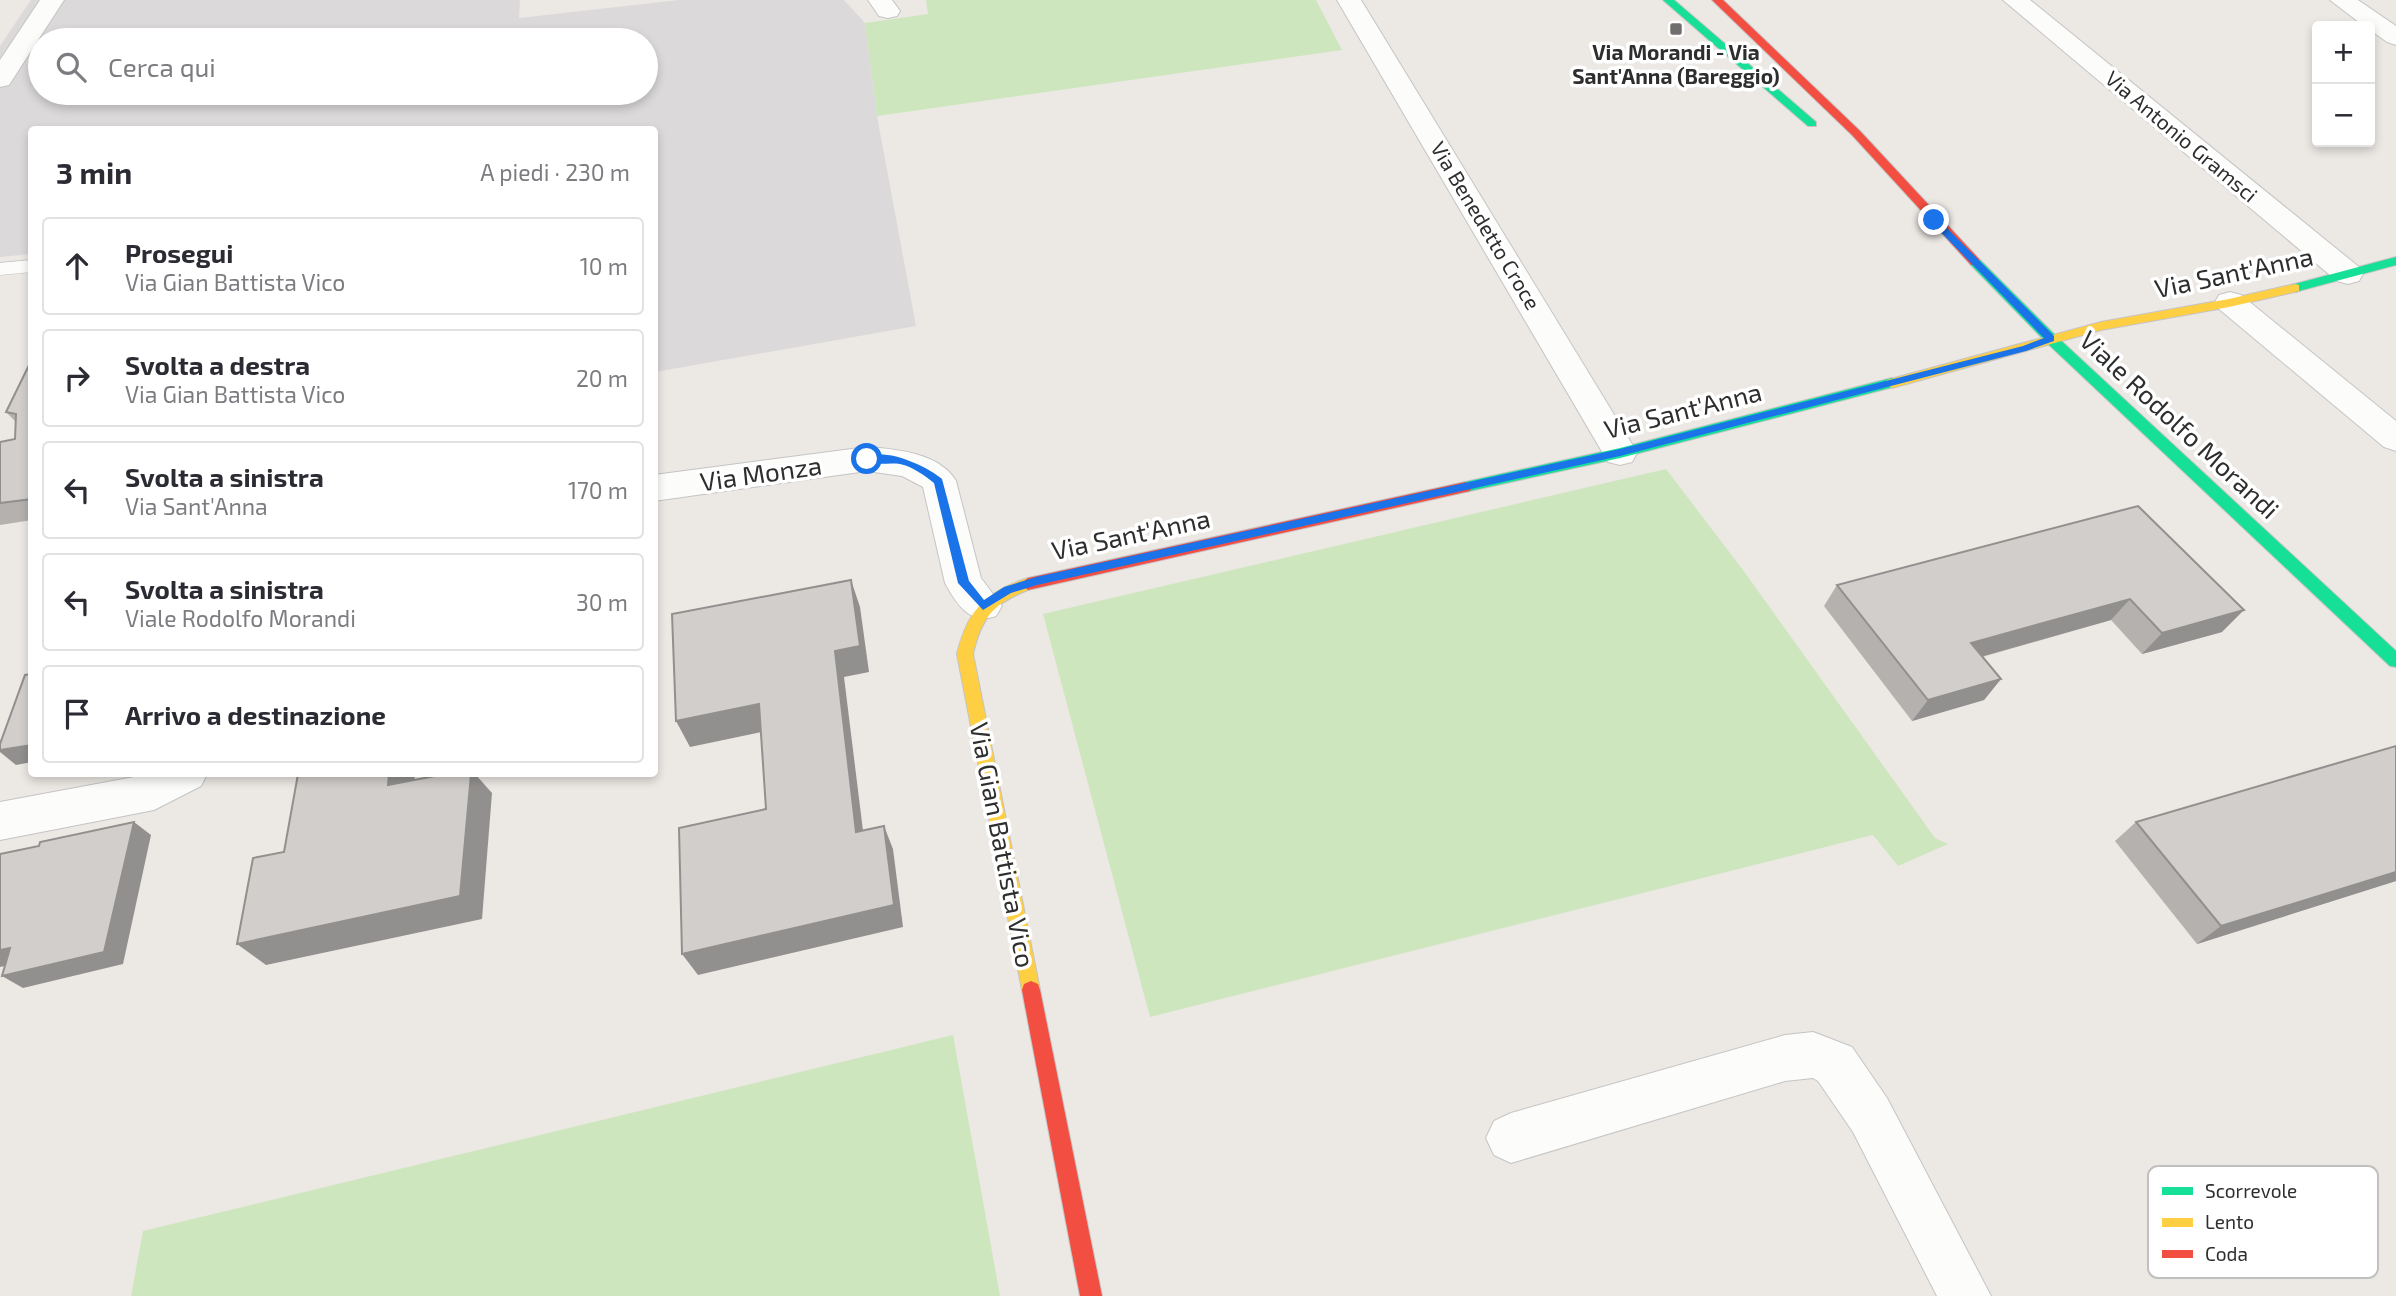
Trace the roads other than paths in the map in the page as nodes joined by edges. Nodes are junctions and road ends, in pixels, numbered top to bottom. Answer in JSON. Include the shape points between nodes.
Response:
{"nodes":[{"id":1,"x":52,"y":0,"type":"edge"},
{"id":2,"x":1349,"y":0,"type":"edge"},
{"id":3,"x":1668,"y":0,"type":"edge"},
{"id":4,"x":1717,"y":0,"type":"edge"},
{"id":5,"x":2015,"y":0,"type":"edge"},
{"id":6,"x":2342,"y":0,"type":"edge"},
{"id":7,"x":34,"y":28,"type":"edge"},
{"id":8,"x":28,"y":36,"type":"edge"},
{"id":9,"x":2396,"y":37,"type":"edge"},
{"id":10,"x":0,"y":79,"type":"edge"},
{"id":11,"x":1827,"y":137,"type":"dead end"},
{"id":12,"x":1859,"y":162,"type":"dead end"},
{"id":13,"x":1934,"y":220,"type":"junction"},
{"id":14,"x":2396,"y":261,"type":"edge"},
{"id":15,"x":28,"y":266,"type":"edge"},
{"id":16,"x":0,"y":270,"type":"edge"},
{"id":17,"x":2348,"y":274,"type":"junction"},
{"id":18,"x":2230,"y":302,"type":"junction"},
{"id":19,"x":2051,"y":339,"type":"junction"},
{"id":20,"x":2396,"y":439,"type":"edge"},
{"id":21,"x":1620,"y":453,"type":"junction"},
{"id":22,"x":658,"y":487,"type":"edge"},
{"id":23,"x":983,"y":606,"type":"junction"},
{"id":24,"x":2396,"y":661,"type":"edge"},
{"id":25,"x":170,"y":783,"type":"edge"},
{"id":26,"x":0,"y":821,"type":"edge"},
{"id":27,"x":1511,"y":1138,"type":"dead end"},
{"id":28,"x":1091,"y":1296,"type":"edge"},
{"id":29,"x":1965,"y":1296,"type":"edge"}],
"edges":[{"from":1,"to":7,"type":"street"},
{"from":2,"to":21,"type":"street","name":"Via Benedetto Croce"},
{"from":3,"to":11,"type":"street"},
{"from":4,"to":13,"type":"street","name":"Viale Rodolfo Morandi","via":[[1856,133]]},
{"from":5,"to":17,"type":"street","name":"Via Antonio Gramsci"},
{"from":6,"to":9,"type":"street"},
{"from":8,"to":10,"type":"street"},
{"from":12,"to":13,"type":"street","name":"Viale Rodolfo Morandi"},
{"from":13,"to":19,"type":"street","name":"Viale Rodolfo Morandi"},
{"from":14,"to":17,"type":"street","name":"Via Sant'Anna"},
{"from":15,"to":16,"type":"lane"},
{"from":17,"to":18,"type":"street","name":"Via Sant'Anna"},
{"from":18,"to":19,"type":"street","name":"Via Sant'Anna","via":[[2144,316]]},
{"from":18,"to":20,"type":"street"},
{"from":19,"to":21,"type":"street","name":"Via Sant'Anna"},
{"from":19,"to":24,"type":"street","name":"Viale Rodolfo Morandi"},
{"from":21,"to":23,"type":"street","name":"Via Sant'Anna","via":[[1036,581],[1007,590]]},
{"from":22,"to":23,"type":"street","name":"Via Monza","via":[[867,459],[900,461],[939,481],[964,583]]},
{"from":23,"to":28,"type":"street","name":"Via Gian Battista Vico","via":[[968,629],[965,654]]},
{"from":25,"to":26,"type":"street"},
{"from":27,"to":29,"type":"street","via":[[1785,1058],[1814,1055],[1835,1064],[1870,1115]]}]}
